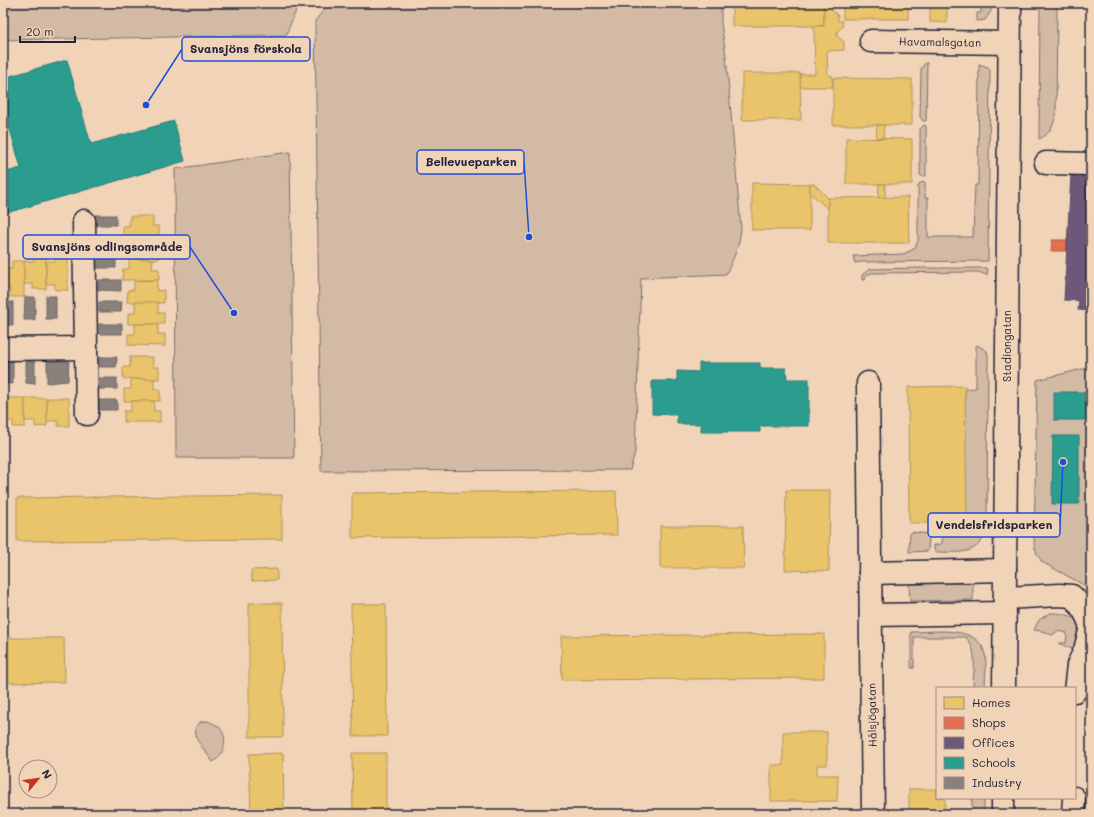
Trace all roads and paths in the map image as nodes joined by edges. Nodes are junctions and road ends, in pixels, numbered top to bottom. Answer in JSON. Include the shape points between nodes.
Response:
{"nodes":[{"id":1,"x":1010,"y":3,"type":"edge"},
{"id":2,"x":871,"y":41,"type":"dead end"},
{"id":3,"x":1009,"y":43,"type":"junction"},
{"id":4,"x":1046,"y":163,"type":"dead end"},
{"id":5,"x":1090,"y":164,"type":"edge"},
{"id":6,"x":84,"y":221,"type":"dead end"},
{"id":7,"x":86,"y":348,"type":"junction"},
{"id":8,"x":3,"y":349,"type":"edge"},
{"id":9,"x":868,"y":382,"type":"dead end"},
{"id":10,"x":88,"y":414,"type":"dead end"},
{"id":11,"x":1005,"y":570,"type":"junction"},
{"id":12,"x":870,"y":573,"type":"junction"},
{"id":13,"x":1005,"y":606,"type":"junction"},
{"id":14,"x":871,"y":615,"type":"junction"},
{"id":15,"x":1091,"y":627,"type":"edge"},
{"id":16,"x":1004,"y":687,"type":"edge"},
{"id":17,"x":1075,"y":687,"type":"edge"},
{"id":18,"x":1003,"y":799,"type":"edge"},
{"id":19,"x":1074,"y":799,"type":"edge"},
{"id":20,"x":873,"y":814,"type":"edge"},
{"id":21,"x":1003,"y":814,"type":"edge"},
{"id":22,"x":1074,"y":814,"type":"edge"}],
"edges":[{"from":1,"to":3,"type":"street","name":"Stadiongatan"},
{"from":2,"to":3,"type":"street","name":"Havamalsgatan"},
{"from":3,"to":11,"type":"street","name":"Stadiongatan"},
{"from":4,"to":5,"type":"street"},
{"from":6,"to":7,"type":"street"},
{"from":7,"to":8,"type":"street"},
{"from":7,"to":10,"type":"street"},
{"from":9,"to":12,"type":"street","name":"Hålsjögatan"},
{"from":11,"to":12,"type":"street"},
{"from":11,"to":13,"type":"street","name":"Stadiongatan"},
{"from":12,"to":14,"type":"street","name":"Hålsjögatan"},
{"from":13,"to":14,"type":"street"},
{"from":13,"to":15,"type":"street","via":[[1059,595],[1072,596],[1082,606]]},
{"from":13,"to":16,"type":"street","name":"Stadiongatan"},
{"from":14,"to":20,"type":"street","name":"Hålsjögatan"},
{"from":15,"to":17,"type":"street","via":[[1078,665]]},
{"from":18,"to":21,"type":"street"},
{"from":19,"to":22,"type":"street"}]}
